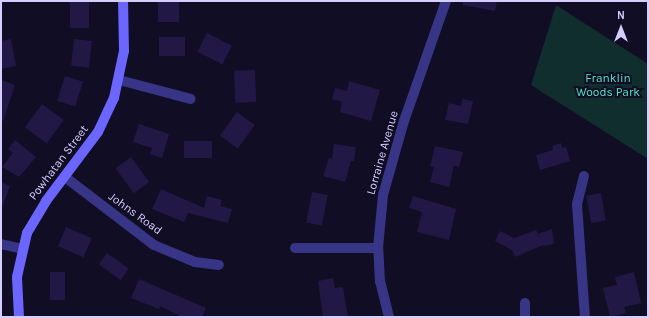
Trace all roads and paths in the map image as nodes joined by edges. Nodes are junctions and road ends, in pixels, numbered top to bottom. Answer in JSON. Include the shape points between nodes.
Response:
{"nodes":[{"id":1,"x":123,"y":1,"type":"edge"},
{"id":2,"x":446,"y":1,"type":"edge"},
{"id":3,"x":119,"y":80,"type":"junction"},
{"id":4,"x":191,"y":99,"type":"dead end"},
{"id":5,"x":584,"y":176,"type":"dead end"},
{"id":6,"x":65,"y":177,"type":"junction"},
{"id":7,"x":1,"y":244,"type":"edge"},
{"id":8,"x":295,"y":248,"type":"dead end"},
{"id":9,"x":378,"y":248,"type":"junction"},
{"id":10,"x":22,"y":249,"type":"junction"},
{"id":11,"x":219,"y":265,"type":"dead end"},
{"id":12,"x":524,"y":303,"type":"dead end"},
{"id":13,"x":19,"y":317,"type":"edge"},
{"id":14,"x":388,"y":317,"type":"edge"},
{"id":15,"x":525,"y":317,"type":"edge"},
{"id":16,"x":585,"y":317,"type":"edge"}],
"edges":[{"from":1,"to":3,"type":"street","name":"Powhatan Street","via":[[125,45]]},
{"from":2,"to":9,"type":"street","name":"Lorraine Avenue","via":[[383,196]]},
{"from":3,"to":4,"type":"street"},
{"from":3,"to":6,"type":"street","name":"Powhatan Street","via":[[109,112],[98,132]]},
{"from":5,"to":16,"type":"street","via":[[577,204]]},
{"from":6,"to":10,"type":"street","name":"Powhatan Street","via":[[34,218]]},
{"from":6,"to":11,"type":"street","name":"Johns Road","via":[[154,245],[195,262]]},
{"from":7,"to":10,"type":"street"},
{"from":8,"to":9,"type":"street"},
{"from":9,"to":14,"type":"street","name":"Lorraine Avenue","via":[[380,282]]},
{"from":10,"to":13,"type":"street","name":"Powhatan Street","via":[[17,277]]},
{"from":12,"to":15,"type":"street"}]}
